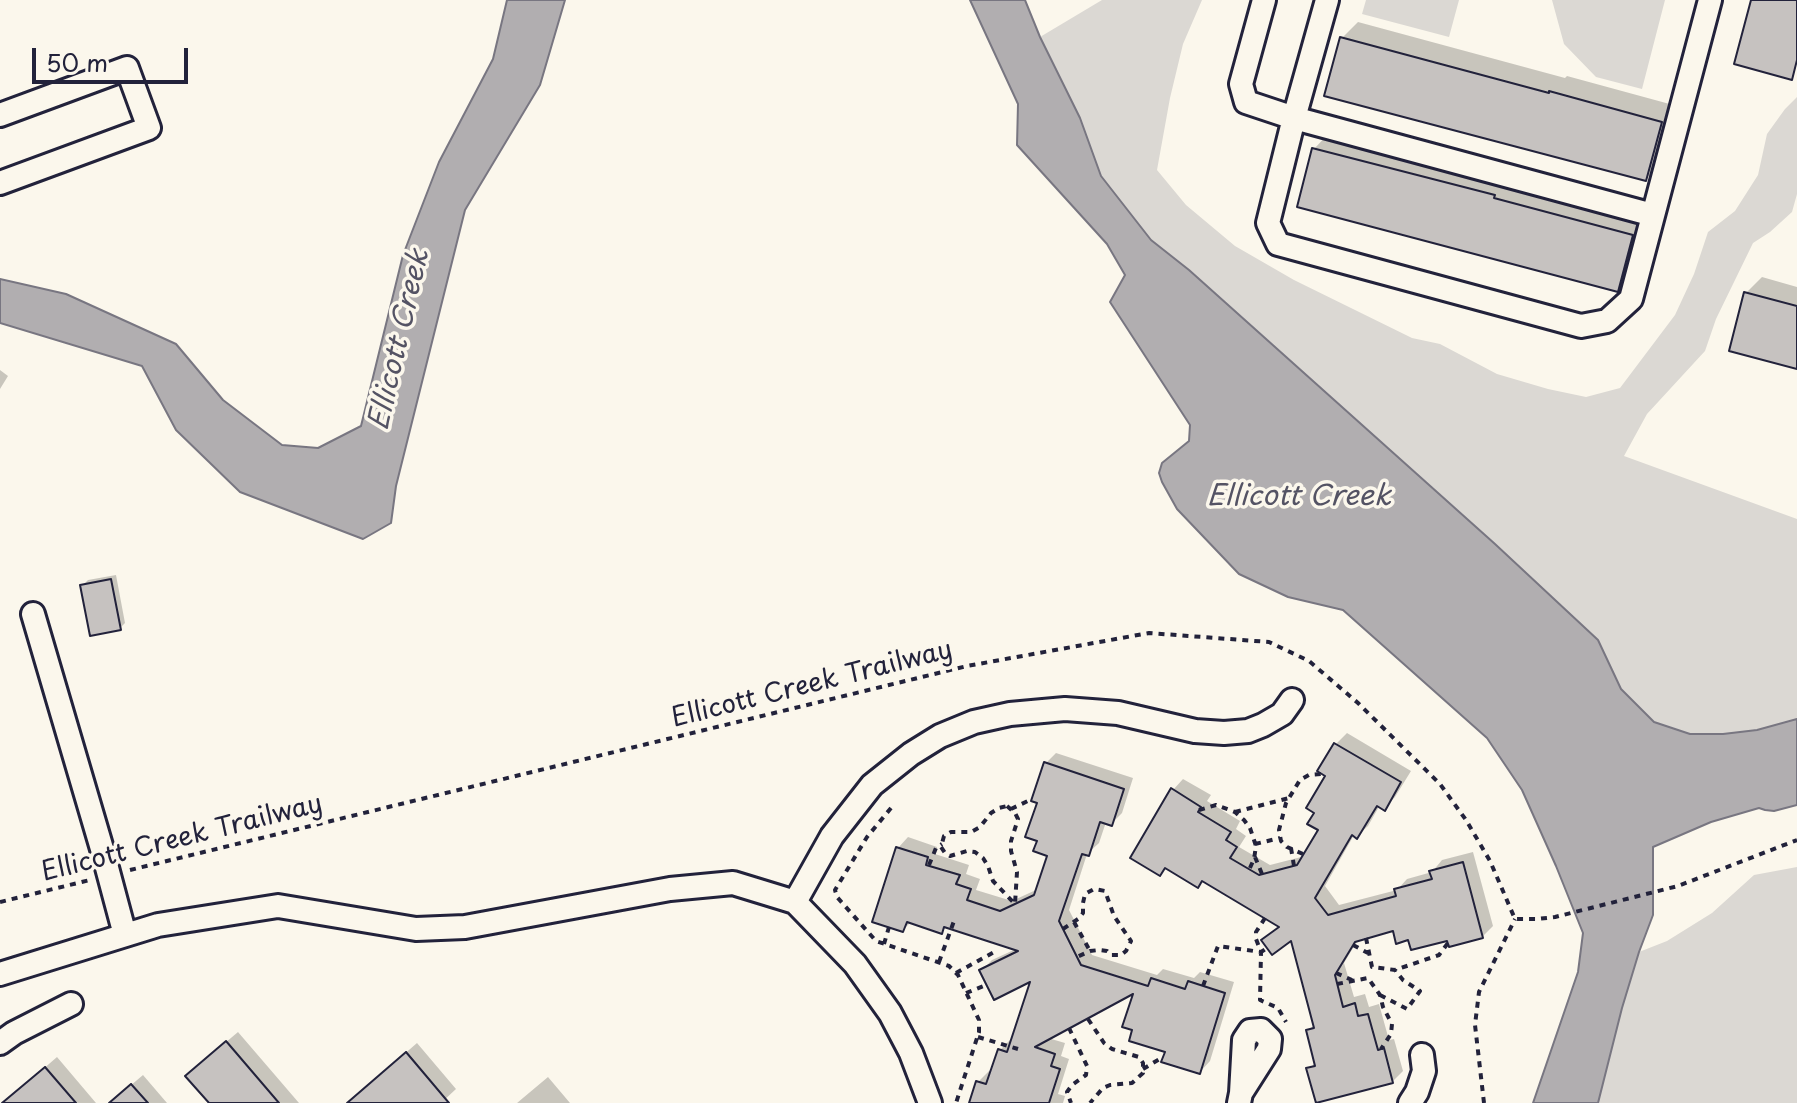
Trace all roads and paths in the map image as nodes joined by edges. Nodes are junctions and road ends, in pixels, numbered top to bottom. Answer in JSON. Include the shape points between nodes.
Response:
{"nodes":[{"id":1,"x":1264,"y":0,"type":"edge"},
{"id":2,"x":1327,"y":0,"type":"edge"},
{"id":3,"x":1710,"y":0,"type":"edge"},
{"id":4,"x":0,"y":115,"type":"edge"},
{"id":5,"x":1294,"y":118,"type":"junction"},
{"id":6,"x":0,"y":183,"type":"edge"},
{"id":7,"x":1653,"y":215,"type":"junction"},
{"id":8,"x":33,"y":614,"type":"dead end"},
{"id":9,"x":1292,"y":700,"type":"dead end"},
{"id":10,"x":1322,"y":774,"type":"dead end"},
{"id":11,"x":1289,"y":798,"type":"junction"},
{"id":12,"x":1032,"y":799,"type":"dead end"},
{"id":13,"x":891,"y":808,"type":"dead end"},
{"id":14,"x":1011,"y":809,"type":"junction"},
{"id":15,"x":1199,"y":810,"type":"dead end"},
{"id":16,"x":1235,"y":812,"type":"junction"},
{"id":17,"x":1280,"y":838,"type":"junction"},
{"id":18,"x":1797,"y":840,"type":"edge"},
{"id":19,"x":942,"y":844,"type":"junction"},
{"id":20,"x":1255,"y":844,"type":"junction"},
{"id":21,"x":1291,"y":848,"type":"junction"},
{"id":22,"x":1303,"y":854,"type":"dead end"},
{"id":23,"x":1255,"y":855,"type":"junction"},
{"id":24,"x":929,"y":865,"type":"dead end"},
{"id":25,"x":1294,"y":866,"type":"dead end"},
{"id":26,"x":1249,"y":870,"type":"dead end"},
{"id":27,"x":1262,"y":874,"type":"dead end"},
{"id":28,"x":109,"y":875,"type":"junction"},
{"id":29,"x":0,"y":902,"type":"edge"},
{"id":30,"x":795,"y":902,"type":"junction"},
{"id":31,"x":1265,"y":918,"type":"dead end"},
{"id":32,"x":1515,"y":919,"type":"junction"},
{"id":33,"x":954,"y":921,"type":"dead end"},
{"id":34,"x":1074,"y":922,"type":"junction"},
{"id":35,"x":889,"y":927,"type":"dead end"},
{"id":36,"x":1063,"y":929,"type":"dead end"},
{"id":37,"x":125,"y":935,"type":"junction"},
{"id":38,"x":1366,"y":938,"type":"dead end"},
{"id":39,"x":1448,"y":943,"type":"dead end"},
{"id":40,"x":884,"y":944,"type":"junction"},
{"id":41,"x":1353,"y":945,"type":"dead end"},
{"id":42,"x":1267,"y":948,"type":"dead end"},
{"id":43,"x":996,"y":951,"type":"dead end"},
{"id":44,"x":1090,"y":951,"type":"junction"},
{"id":45,"x":1261,"y":952,"type":"junction"},
{"id":46,"x":1369,"y":953,"type":"junction"},
{"id":47,"x":1077,"y":957,"type":"dead end"},
{"id":48,"x":939,"y":962,"type":"junction"},
{"id":49,"x":1372,"y":967,"type":"junction"},
{"id":50,"x":1395,"y":970,"type":"junction"},
{"id":51,"x":956,"y":973,"type":"junction"},
{"id":52,"x":1336,"y":973,"type":"dead end"},
{"id":53,"x":0,"y":974,"type":"edge"},
{"id":54,"x":1368,"y":978,"type":"junction"},
{"id":55,"x":1354,"y":981,"type":"junction"},
{"id":56,"x":1337,"y":984,"type":"dead end"},
{"id":57,"x":986,"y":985,"type":"dead end"},
{"id":58,"x":1203,"y":986,"type":"dead end"},
{"id":59,"x":966,"y":993,"type":"junction"},
{"id":60,"x":1380,"y":995,"type":"junction"},
{"id":61,"x":71,"y":1004,"type":"dead end"},
{"id":62,"x":1088,"y":1019,"type":"dead end"},
{"id":63,"x":1286,"y":1022,"type":"dead end"},
{"id":64,"x":1069,"y":1028,"type":"dead end"},
{"id":65,"x":978,"y":1037,"type":"junction"},
{"id":66,"x":0,"y":1043,"type":"edge"},
{"id":67,"x":1018,"y":1049,"type":"dead end"},
{"id":68,"x":1381,"y":1049,"type":"dead end"},
{"id":69,"x":1422,"y":1055,"type":"dead end"},
{"id":70,"x":1163,"y":1057,"type":"dead end"},
{"id":71,"x":1143,"y":1069,"type":"junction"},
{"id":72,"x":930,"y":1103,"type":"edge"},
{"id":73,"x":956,"y":1103,"type":"edge"},
{"id":74,"x":1071,"y":1103,"type":"edge"},
{"id":75,"x":1090,"y":1103,"type":"edge"},
{"id":76,"x":1410,"y":1103,"type":"edge"},
{"id":77,"x":1484,"y":1103,"type":"edge"}],
"edges":[{"from":1,"to":5,"type":"lane","via":[[1243,93],[1246,102]]},
{"from":2,"to":5,"type":"lane"},
{"from":3,"to":7,"type":"lane"},
{"from":4,"to":6,"type":"lane","via":[[127,68],[149,128]]},
{"from":5,"to":7,"type":"lane"},
{"from":5,"to":7,"type":"lane","via":[[1268,223],[1278,244],[1581,326],[1607,321],[1631,299]]},
{"from":8,"to":28,"type":"lane"},
{"from":9,"to":30,"type":"lane","via":[[1282,714],[1263,725],[1224,733],[1065,709],[974,722],[940,736],[872,785],[832,836]]},
{"from":10,"to":11,"type":"path","via":[[1300,780]]},
{"from":11,"to":16,"type":"path"},
{"from":11,"to":17,"type":"path"},
{"from":12,"to":14,"type":"path"},
{"from":13,"to":40,"type":"path","via":[[835,890]]},
{"from":14,"to":19,"type":"path","via":[[999,808],[971,832],[951,832]]},
{"from":14,"to":19,"type":"path","via":[[1018,819],[1011,841],[1017,872],[1015,904],[993,881],[983,858],[967,851],[950,856]]},
{"from":15,"to":16,"type":"path","via":[[1216,805]]},
{"from":16,"to":20,"type":"path","via":[[1250,828]]},
{"from":17,"to":20,"type":"path"},
{"from":17,"to":21,"type":"path"},
{"from":18,"to":32,"type":"path","via":[[1678,886],[1555,917]]},
{"from":19,"to":24,"type":"path"},
{"from":20,"to":23,"type":"path"},
{"from":21,"to":22,"type":"path"},
{"from":21,"to":25,"type":"path"},
{"from":23,"to":26,"type":"path"},
{"from":23,"to":27,"type":"path"},
{"from":28,"to":29,"type":"path","name":"Ellicott Creek Trailway"},
{"from":28,"to":32,"type":"path","name":"Ellicott Creek Trailway","via":[[967,666],[1149,633],[1269,642],[1309,661],[1440,784],[1490,861]]},
{"from":28,"to":37,"type":"lane"},
{"from":30,"to":37,"type":"lane","via":[[733,883],[670,889],[465,927],[416,929],[278,906]]},
{"from":30,"to":72,"type":"lane","via":[[855,964],[890,1013]]},
{"from":31,"to":45,"type":"path","via":[[1256,932]]},
{"from":32,"to":77,"type":"path","via":[[1479,992],[1475,1025]]},
{"from":33,"to":48,"type":"path"},
{"from":34,"to":36,"type":"path"},
{"from":34,"to":44,"type":"path"},
{"from":34,"to":44,"type":"path","via":[[1083,913],[1085,894],[1105,891],[1131,941],[1121,955]]},
{"from":35,"to":40,"type":"path"},
{"from":37,"to":53,"type":"lane"},
{"from":38,"to":46,"type":"path"},
{"from":39,"to":50,"type":"path","via":[[1439,955]]},
{"from":40,"to":48,"type":"path"},
{"from":41,"to":46,"type":"path"},
{"from":42,"to":45,"type":"path"},
{"from":43,"to":51,"type":"path"},
{"from":44,"to":47,"type":"path"},
{"from":45,"to":58,"type":"path","via":[[1218,946]]},
{"from":45,"to":63,"type":"path","via":[[1260,1000],[1278,1008]]},
{"from":46,"to":49,"type":"path"},
{"from":48,"to":51,"type":"path"},
{"from":49,"to":50,"type":"path"},
{"from":49,"to":54,"type":"path"},
{"from":50,"to":60,"type":"path","via":[[1420,991],[1407,1009]]},
{"from":51,"to":59,"type":"path"},
{"from":52,"to":55,"type":"path"},
{"from":54,"to":55,"type":"path"},
{"from":54,"to":60,"type":"path"},
{"from":55,"to":56,"type":"path"},
{"from":57,"to":59,"type":"path"},
{"from":59,"to":65,"type":"path","via":[[979,1020]]},
{"from":60,"to":68,"type":"path","via":[[1392,1024]]},
{"from":61,"to":66,"type":"lane"},
{"from":62,"to":71,"type":"path","via":[[1104,1043],[1139,1057]]},
{"from":64,"to":74,"type":"path","via":[[1087,1066],[1086,1075],[1067,1092]]},
{"from":65,"to":67,"type":"path"},
{"from":65,"to":73,"type":"path"},
{"from":69,"to":76,"type":"lane","via":[[1424,1071]]},
{"from":70,"to":71,"type":"path"},
{"from":71,"to":75,"type":"path","via":[[1132,1083],[1103,1088]]}]}
